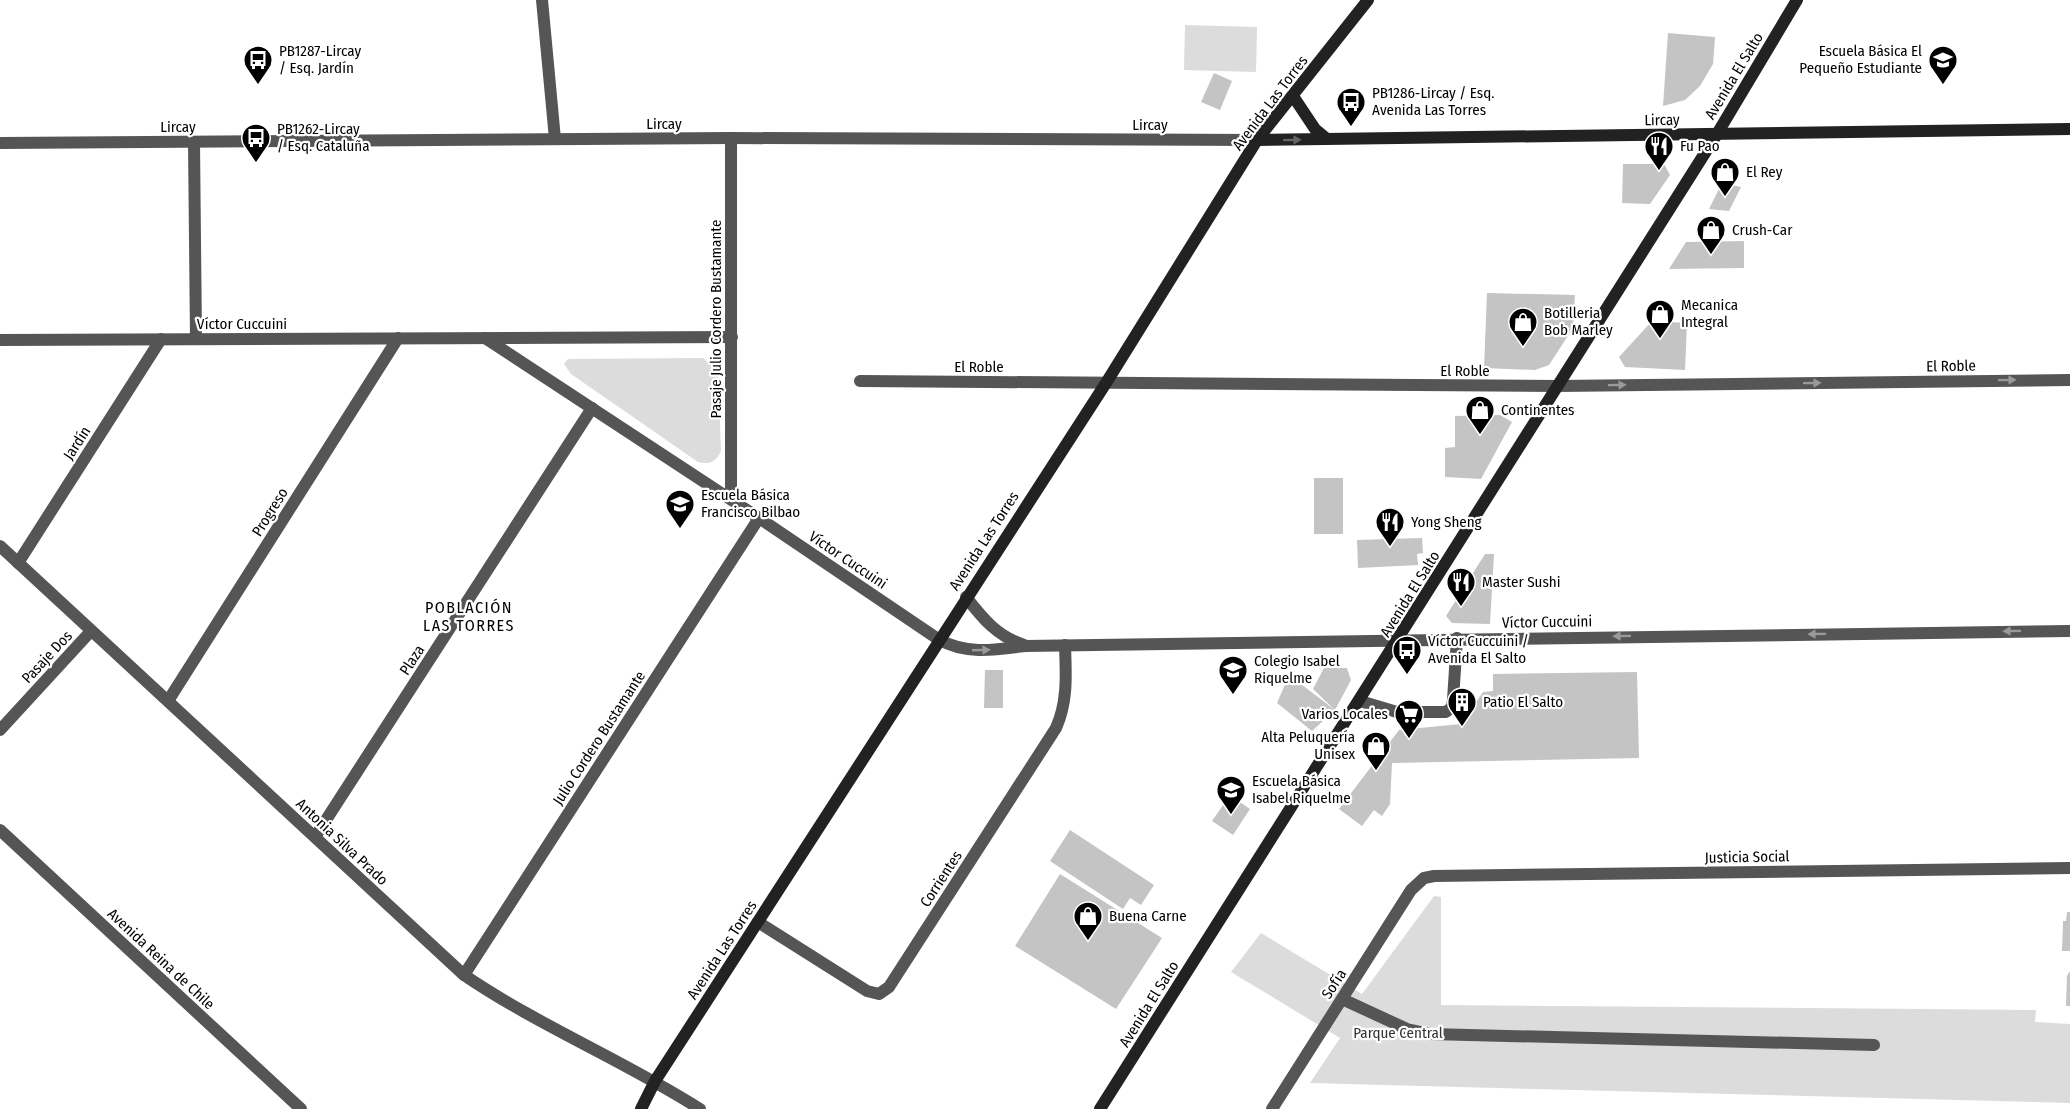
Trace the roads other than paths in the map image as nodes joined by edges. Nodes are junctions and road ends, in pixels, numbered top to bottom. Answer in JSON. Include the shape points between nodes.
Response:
{"nodes":[{"id":1,"x":542,"y":0,"type":"edge"},
{"id":2,"x":1368,"y":0,"type":"edge"},
{"id":3,"x":1797,"y":0,"type":"edge"},
{"id":4,"x":1293,"y":96,"type":"junction"},
{"id":5,"x":2070,"y":129,"type":"edge"},
{"id":6,"x":1717,"y":134,"type":"junction"},
{"id":7,"x":731,"y":138,"type":"junction"},
{"id":8,"x":1327,"y":139,"type":"junction"},
{"id":9,"x":555,"y":140,"type":"junction"},
{"id":10,"x":1257,"y":140,"type":"junction"},
{"id":11,"x":194,"y":142,"type":"junction"},
{"id":12,"x":0,"y":143,"type":"edge"},
{"id":13,"x":398,"y":338,"type":"junction"},
{"id":14,"x":485,"y":338,"type":"junction"},
{"id":15,"x":732,"y":338,"type":"junction"},
{"id":16,"x":161,"y":339,"type":"junction"},
{"id":17,"x":196,"y":339,"type":"junction"},
{"id":18,"x":0,"y":340,"type":"edge"},
{"id":19,"x":2070,"y":380,"type":"edge"},
{"id":20,"x":860,"y":381,"type":"dead end"},
{"id":21,"x":1106,"y":383,"type":"junction"},
{"id":22,"x":1558,"y":386,"type":"junction"},
{"id":23,"x":592,"y":408,"type":"junction"},
{"id":24,"x":731,"y":499,"type":"junction"},
{"id":25,"x":759,"y":518,"type":"junction"},
{"id":26,"x":0,"y":546,"type":"edge"},
{"id":27,"x":18,"y":563,"type":"junction"},
{"id":28,"x":966,"y":597,"type":"junction"},
{"id":29,"x":2070,"y":630,"type":"edge"},
{"id":30,"x":91,"y":631,"type":"junction"},
{"id":31,"x":1457,"y":638,"type":"junction"},
{"id":32,"x":938,"y":639,"type":"junction"},
{"id":33,"x":1399,"y":639,"type":"junction"},
{"id":34,"x":1065,"y":645,"type":"junction"},
{"id":35,"x":1025,"y":646,"type":"junction"},
{"id":36,"x":168,"y":701,"type":"junction"},
{"id":37,"x":1360,"y":701,"type":"junction"},
{"id":38,"x":0,"y":730,"type":"edge"},
{"id":39,"x":0,"y":830,"type":"edge"},
{"id":40,"x":315,"y":837,"type":"junction"},
{"id":41,"x":2070,"y":868,"type":"edge"},
{"id":42,"x":1424,"y":878,"type":"joint"},
{"id":43,"x":758,"y":922,"type":"junction"},
{"id":44,"x":464,"y":975,"type":"junction"},
{"id":45,"x":1342,"y":999,"type":"junction"},
{"id":46,"x":1874,"y":1045,"type":"dead end"},
{"id":47,"x":656,"y":1081,"type":"junction"},
{"id":48,"x":301,"y":1109,"type":"edge"},
{"id":49,"x":641,"y":1109,"type":"edge"},
{"id":50,"x":700,"y":1109,"type":"edge"},
{"id":51,"x":1100,"y":1109,"type":"edge"},
{"id":52,"x":1272,"y":1109,"type":"edge"}],
"edges":[{"from":1,"to":9,"type":"street"},
{"from":2,"to":4,"type":"street","name":"Avenida Las Torres"},
{"from":3,"to":6,"type":"street","name":"Avenida El Salto"},
{"from":4,"to":8,"type":"street","via":[[1315,129]]},
{"from":4,"to":10,"type":"street","name":"Avenida Las Torres"},
{"from":5,"to":6,"type":"street","name":"Lircay"},
{"from":6,"to":8,"type":"street","name":"Lircay"},
{"from":6,"to":22,"type":"street","name":"Avenida El Salto"},
{"from":7,"to":9,"type":"street","name":"Lircay"},
{"from":7,"to":10,"type":"street","name":"Lircay"},
{"from":7,"to":15,"type":"street","name":"Pasaje Julio Cordero Bustamante"},
{"from":10,"to":8,"type":"street","name":"Lircay","one_way":true},
{"from":9,"to":11,"type":"street","name":"Lircay"},
{"from":10,"to":21,"type":"street","name":"Avenida Las Torres"},
{"from":11,"to":12,"type":"street","name":"Lircay"},
{"from":11,"to":17,"type":"street"},
{"from":13,"to":14,"type":"street","name":"Víctor Cuccuini"},
{"from":13,"to":17,"type":"street","name":"Víctor Cuccuini"},
{"from":13,"to":36,"type":"street","name":"Progreso"},
{"from":14,"to":15,"type":"street","name":"Víctor Cuccuini"},
{"from":14,"to":23,"type":"street","name":"Víctor Cuccuini"},
{"from":15,"to":24,"type":"street","name":"Pasaje Julio Cordero Bustamante"},
{"from":16,"to":17,"type":"street","name":"Víctor Cuccuini"},
{"from":16,"to":18,"type":"street","name":"Víctor Cuccuini"},
{"from":16,"to":27,"type":"street","name":"Jardín"},
{"from":22,"to":19,"type":"street","name":"El Roble","one_way":true},
{"from":20,"to":21,"type":"street","name":"El Roble"},
{"from":21,"to":22,"type":"street","name":"El Roble"},
{"from":21,"to":28,"type":"street","name":"Avenida Las Torres"},
{"from":22,"to":33,"type":"street","name":"Avenida El Salto"},
{"from":23,"to":24,"type":"street","name":"Víctor Cuccuini"},
{"from":23,"to":40,"type":"street","name":"Plaza"},
{"from":24,"to":25,"type":"street","name":"Víctor Cuccuini"},
{"from":25,"to":32,"type":"street","name":"Víctor Cuccuini"},
{"from":25,"to":44,"type":"street","name":"Julio Cordero Bustamante"},
{"from":26,"to":27,"type":"street","name":"Antonia Silva Prado"},
{"from":27,"to":30,"type":"street","name":"Antonia Silva Prado"},
{"from":28,"to":32,"type":"street","name":"Avenida Las Torres"},
{"from":28,"to":35,"type":"street","name":"Víctor Cuccuini","via":[[993,630]]},
{"from":29,"to":31,"type":"street","name":"Víctor Cuccuini","one_way":true},
{"from":30,"to":36,"type":"street","name":"Antonia Silva Prado"},
{"from":30,"to":38,"type":"street","name":"Pasaje Dos"},
{"from":31,"to":33,"type":"street","name":"Víctor Cuccuini"},
{"from":31,"to":37,"type":"street","via":[[1454,700],[1446,712],[1397,712]]},
{"from":32,"to":35,"type":"street","name":"Víctor Cuccuini","one_way":true,"via":[[975,651]]},
{"from":32,"to":43,"type":"street","name":"Avenida Las Torres"},
{"from":33,"to":34,"type":"street","name":"Víctor Cuccuini"},
{"from":33,"to":37,"type":"street","name":"Avenida El Salto"},
{"from":34,"to":35,"type":"street","name":"Víctor Cuccuini"},
{"from":34,"to":43,"type":"street","name":"Corrientes","via":[[1066,693],[1064,711],[1056,728],[889,987],[879,994],[867,991]]},
{"from":36,"to":40,"type":"street","name":"Antonia Silva Prado"},
{"from":37,"to":51,"type":"street","name":"Avenida El Salto"},
{"from":39,"to":48,"type":"street","name":"Avenida Reina de Chile"},
{"from":40,"to":44,"type":"street","name":"Antonia Silva Prado"},
{"from":41,"to":42,"type":"street","name":"Justicia Social"},
{"from":42,"to":45,"type":"street","name":"Sofía","via":[[1411,890]]},
{"from":43,"to":47,"type":"street","name":"Avenida Las Torres"},
{"from":44,"to":47,"type":"street","name":"Antonia Silva Prado","via":[[494,995]]},
{"from":45,"to":46,"type":"street","via":[[1407,1029],[1430,1034]]},
{"from":45,"to":52,"type":"street","name":"Sofía"},
{"from":47,"to":49,"type":"street","name":"Avenida Las Torres"},
{"from":47,"to":50,"type":"street","name":"Antonia Silva Prado"}]}
